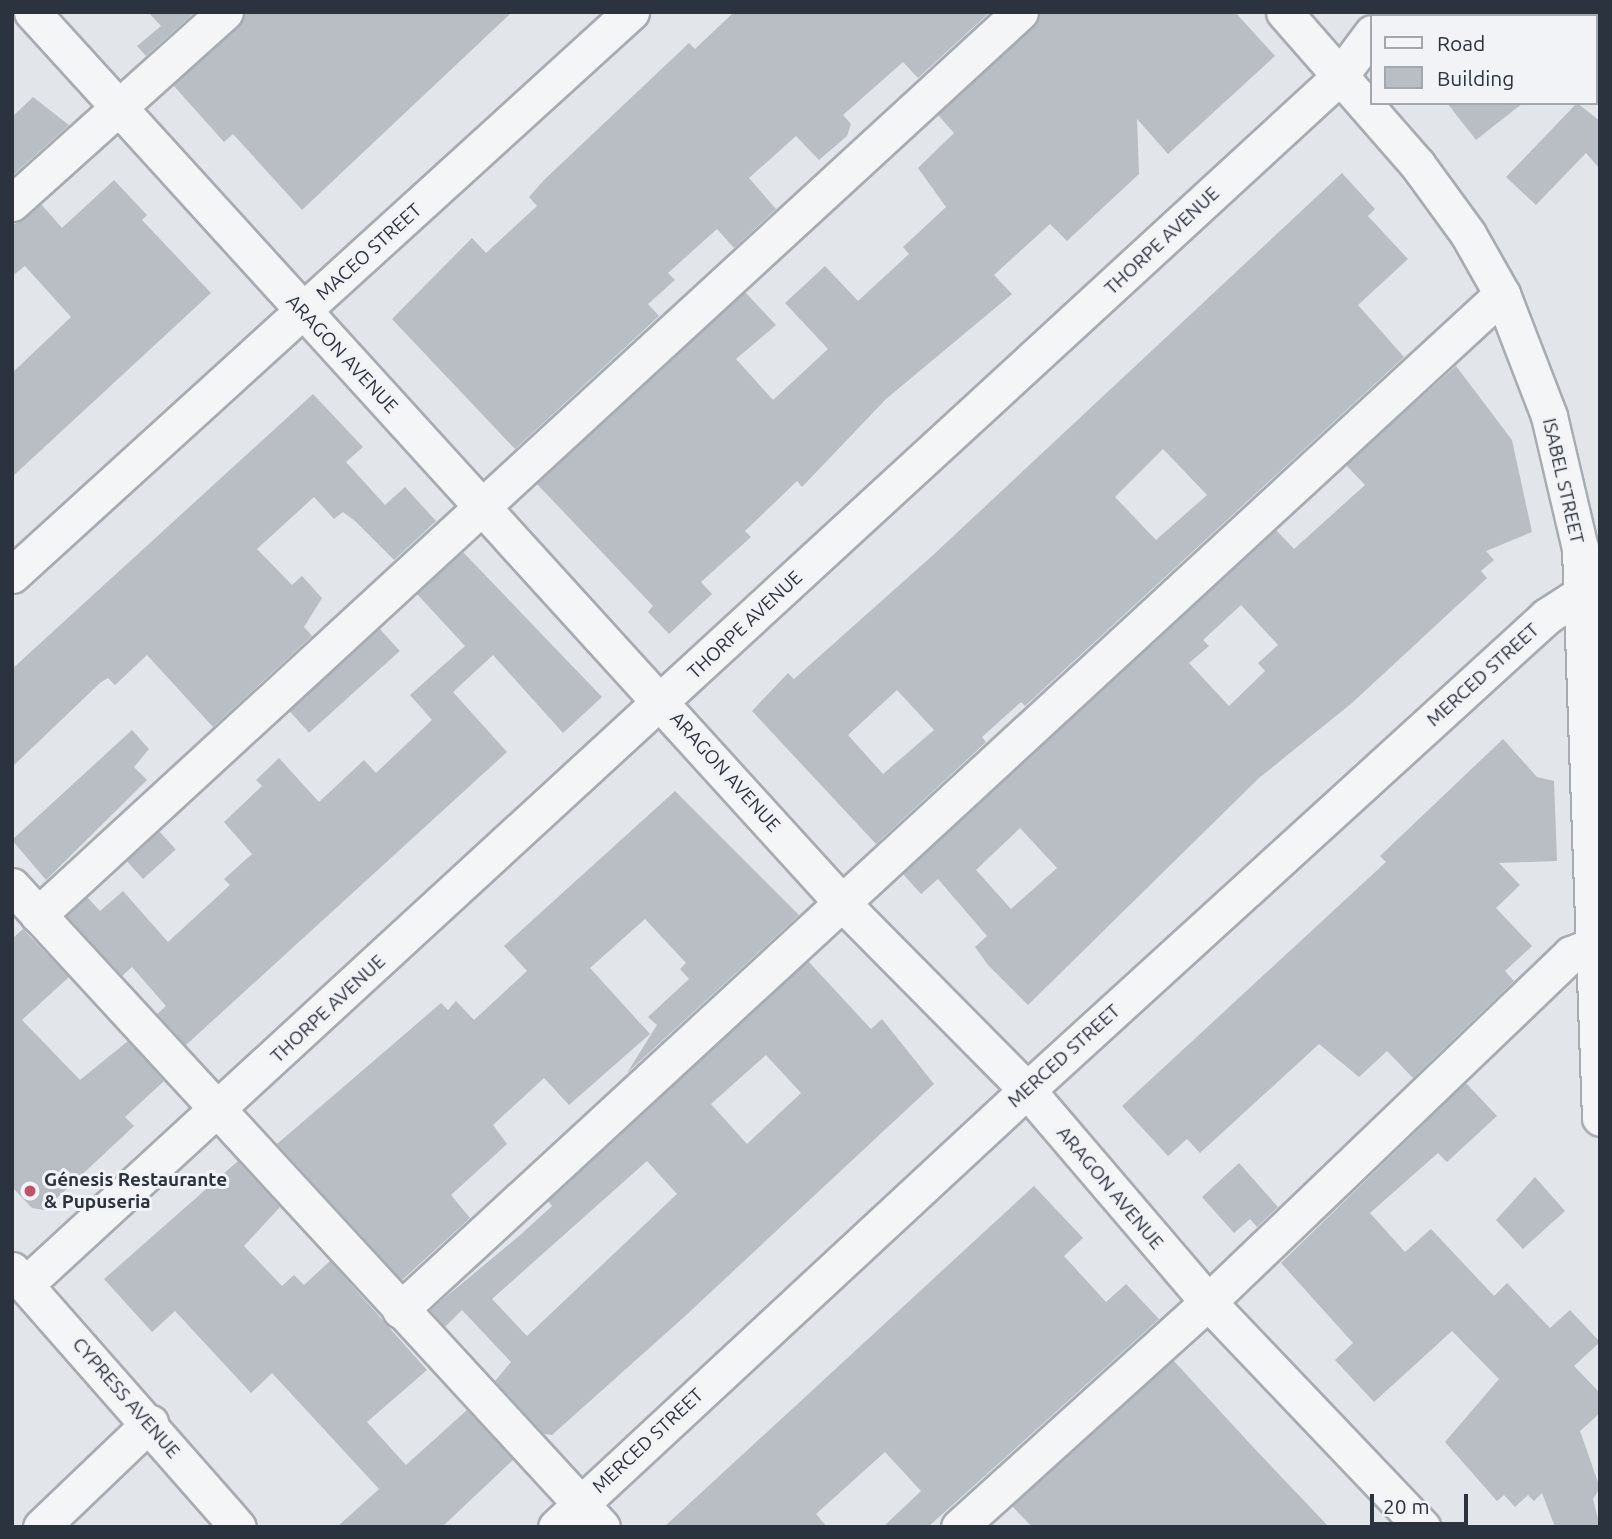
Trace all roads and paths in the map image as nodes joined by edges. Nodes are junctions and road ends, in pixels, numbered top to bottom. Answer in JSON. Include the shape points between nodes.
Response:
{"nodes":[{"id":1,"x":32,"y":12,"type":"edge"},
{"id":2,"x":225,"y":12,"type":"edge"},
{"id":3,"x":631,"y":12,"type":"edge"},
{"id":4,"x":1020,"y":12,"type":"edge"},
{"id":5,"x":1284,"y":12,"type":"edge"},
{"id":6,"x":1370,"y":36,"type":"edge"},
{"id":7,"x":1339,"y":77,"type":"junction"},
{"id":8,"x":120,"y":107,"type":"junction"},
{"id":9,"x":12,"y":203,"type":"edge"},
{"id":10,"x":1502,"y":295,"type":"junction"},
{"id":11,"x":302,"y":313,"type":"junction"},
{"id":12,"x":481,"y":504,"type":"junction"},
{"id":13,"x":12,"y":575,"type":"edge"},
{"id":14,"x":1579,"y":595,"type":"junction"},
{"id":15,"x":662,"y":702,"type":"junction"},
{"id":16,"x":12,"y":886,"type":"edge"},
{"id":17,"x":845,"y":905,"type":"junction"},
{"id":18,"x":38,"y":915,"type":"junction"},
{"id":19,"x":1597,"y":944,"type":"junction"},
{"id":20,"x":1027,"y":1090,"type":"junction"},
{"id":21,"x":218,"y":1110,"type":"junction"},
{"id":22,"x":1600,"y":1118,"type":"edge"},
{"id":23,"x":19,"y":1277,"type":"edge"},
{"id":24,"x":1208,"y":1302,"type":"junction"},
{"id":25,"x":400,"y":1310,"type":"junction"},
{"id":26,"x":150,"y":1423,"type":"junction"},
{"id":27,"x":580,"y":1519,"type":"edge"},
{"id":28,"x":41,"y":1527,"type":"edge"},
{"id":29,"x":238,"y":1527,"type":"edge"},
{"id":30,"x":959,"y":1527,"type":"edge"},
{"id":31,"x":1422,"y":1527,"type":"edge"}],
"edges":[{"from":1,"to":8,"type":"street","name":"ARAGON AVENUE"},
{"from":2,"to":8,"type":"street"},
{"from":3,"to":11,"type":"street","name":"MACEO STREET"},
{"from":4,"to":12,"type":"street"},
{"from":5,"to":7,"type":"street","name":"ISABEL STREET"},
{"from":6,"to":7,"type":"street","name":"THORPE AVENUE"},
{"from":7,"to":10,"type":"street","name":"ISABEL STREET","via":[[1417,164]]},
{"from":7,"to":15,"type":"street","name":"THORPE AVENUE"},
{"from":8,"to":9,"type":"street"},
{"from":8,"to":11,"type":"street","name":"ARAGON AVENUE"},
{"from":10,"to":14,"type":"street","name":"ISABEL STREET","via":[[1549,416],[1580,548]]},
{"from":10,"to":17,"type":"street"},
{"from":11,"to":12,"type":"street","name":"ARAGON AVENUE"},
{"from":11,"to":13,"type":"street","name":"MACEO STREET"},
{"from":12,"to":15,"type":"street","name":"ARAGON AVENUE"},
{"from":12,"to":18,"type":"street"},
{"from":14,"to":19,"type":"street","name":"ISABEL STREET"},
{"from":14,"to":20,"type":"street","name":"MERCED STREET","via":[[1547,616]]},
{"from":15,"to":17,"type":"street","name":"ARAGON AVENUE"},
{"from":15,"to":21,"type":"street","name":"THORPE AVENUE"},
{"from":16,"to":18,"type":"street"},
{"from":17,"to":20,"type":"street","name":"ARAGON AVENUE"},
{"from":17,"to":25,"type":"street"},
{"from":18,"to":21,"type":"street"},
{"from":19,"to":22,"type":"street","name":"ISABEL STREET"},
{"from":19,"to":24,"type":"street","via":[[1571,954]]},
{"from":20,"to":24,"type":"street","name":"ARAGON AVENUE"},
{"from":20,"to":27,"type":"street","name":"MERCED STREET"},
{"from":21,"to":23,"type":"street","name":"THORPE AVENUE"},
{"from":21,"to":25,"type":"street"},
{"from":23,"to":26,"type":"street","name":"CYPRESS AVENUE"},
{"from":24,"to":30,"type":"street"},
{"from":24,"to":31,"type":"street","name":"ARAGON AVENUE"},
{"from":25,"to":27,"type":"street"},
{"from":26,"to":28,"type":"street"},
{"from":26,"to":29,"type":"street","name":"CYPRESS AVENUE"}]}
